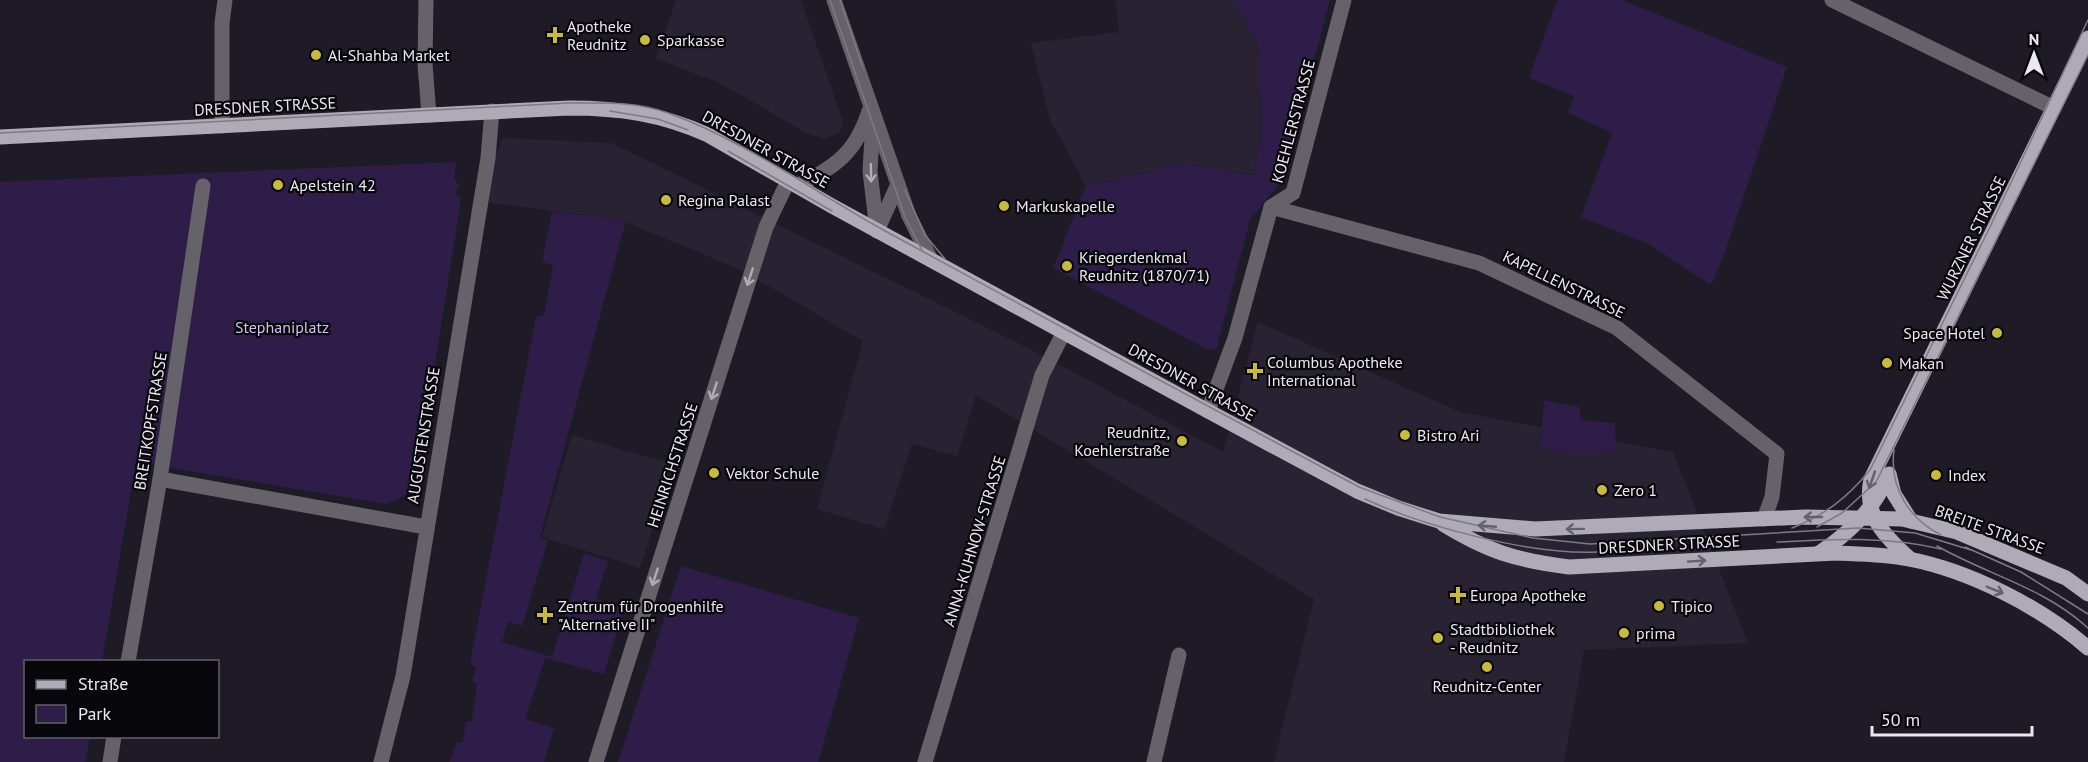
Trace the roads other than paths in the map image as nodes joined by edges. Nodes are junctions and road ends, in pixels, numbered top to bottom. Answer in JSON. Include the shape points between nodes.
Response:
{"nodes":[{"id":1,"x":225,"y":0,"type":"edge"},
{"id":2,"x":426,"y":0,"type":"edge"},
{"id":3,"x":834,"y":0,"type":"edge"},
{"id":4,"x":1344,"y":0,"type":"edge"},
{"id":5,"x":1832,"y":0,"type":"edge"},
{"id":6,"x":2088,"y":38,"type":"edge"},
{"id":7,"x":2054,"y":108,"type":"junction"},
{"id":8,"x":872,"y":110,"type":"junction"},
{"id":9,"x":492,"y":111,"type":"junction"},
{"id":10,"x":429,"y":115,"type":"junction"},
{"id":11,"x":222,"y":126,"type":"junction"},
{"id":12,"x":0,"y":138,"type":"edge"},
{"id":13,"x":792,"y":183,"type":"junction"},
{"id":14,"x":898,"y":184,"type":"junction"},
{"id":15,"x":202,"y":186,"type":"dead end"},
{"id":16,"x":1270,"y":207,"type":"junction"},
{"id":17,"x":877,"y":231,"type":"junction"},
{"id":18,"x":931,"y":260,"type":"junction"},
{"id":19,"x":1064,"y":332,"type":"junction"},
{"id":20,"x":1208,"y":411,"type":"junction"},
{"id":21,"x":1884,"y":453,"type":"junction"},
{"id":22,"x":1889,"y":475,"type":"junction"},
{"id":23,"x":160,"y":479,"type":"junction"},
{"id":24,"x":1869,"y":514,"type":"junction"},
{"id":25,"x":1764,"y":519,"type":"junction"},
{"id":26,"x":1438,"y":521,"type":"junction"},
{"id":27,"x":1911,"y":521,"type":"junction"},
{"id":28,"x":426,"y":526,"type":"junction"},
{"id":29,"x":1816,"y":555,"type":"junction"},
{"id":30,"x":1910,"y":559,"type":"junction"},
{"id":31,"x":2088,"y":594,"type":"edge"},
{"id":32,"x":2088,"y":648,"type":"edge"},
{"id":33,"x":1179,"y":654,"type":"dead end"},
{"id":34,"x":128,"y":660,"type":"edge"},
{"id":35,"x":114,"y":738,"type":"edge"},
{"id":36,"x":110,"y":762,"type":"edge"},
{"id":37,"x":381,"y":762,"type":"edge"},
{"id":38,"x":596,"y":762,"type":"edge"},
{"id":39,"x":925,"y":762,"type":"edge"},
{"id":40,"x":1154,"y":762,"type":"edge"}],
"edges":[{"from":1,"to":11,"type":"street"},
{"from":2,"to":10,"type":"street"},
{"from":3,"to":8,"type":"street"},
{"from":4,"to":16,"type":"street","name":"KOEHLERSTRASSE","via":[[1293,194]]},
{"from":5,"to":7,"type":"street"},
{"from":6,"to":7,"type":"main road","name":"WURZNER STRASSE"},
{"from":7,"to":21,"type":"main road","name":"WURZNER STRASSE"},
{"from":8,"to":13,"type":"street","via":[[843,158],[818,176]]},
{"from":8,"to":14,"type":"street"},
{"from":8,"to":17,"type":"street","one_way":true,"via":[[870,171]]},
{"from":9,"to":10,"type":"main road","name":"DRESDNER STRASSE"},
{"from":9,"to":13,"type":"main road","name":"DRESDNER STRASSE","via":[[614,108],[657,115],[708,135]]},
{"from":9,"to":28,"type":"street","name":"AUGUSTENSTRASSE","via":[[488,158]]},
{"from":10,"to":11,"type":"main road","name":"DRESDNER STRASSE"},
{"from":11,"to":12,"type":"main road","name":"DRESDNER STRASSE"},
{"from":13,"to":17,"type":"main road","name":"DRESDNER STRASSE"},
{"from":13,"to":38,"type":"street","name":"HEINRICHSTRASSE","one_way":true,"via":[[766,227]]},
{"from":14,"to":17,"type":"street"},
{"from":14,"to":18,"type":"street"},
{"from":15,"to":23,"type":"street","name":"BREITKOPFSTRASSE"},
{"from":16,"to":20,"type":"street","via":[[1235,338]]},
{"from":16,"to":25,"type":"street","name":"KAPELLENSTRASSE","via":[[1479,263],[1617,328],[1777,454]]},
{"from":17,"to":18,"type":"main road","name":"DRESDNER STRASSE"},
{"from":18,"to":19,"type":"main road","name":"DRESDNER STRASSE"},
{"from":19,"to":20,"type":"main road","name":"DRESDNER STRASSE"},
{"from":19,"to":39,"type":"street","name":"ANNA-KUHNOW-STRASSE","via":[[1042,375]]},
{"from":20,"to":26,"type":"main road","name":"DRESDNER STRASSE","via":[[1358,491]]},
{"from":21,"to":22,"type":"main road"},
{"from":21,"to":24,"type":"main road","name":"WURZNER STRASSE","one_way":true,"via":[[1870,479]]},
{"from":22,"to":24,"type":"main road"},
{"from":22,"to":27,"type":"main road","via":[[1894,494]]},
{"from":23,"to":28,"type":"street"},
{"from":23,"to":34,"type":"street","name":"BREITKOPFSTRASSE"},
{"from":24,"to":25,"type":"main road","name":"DRESDNER STRASSE","one_way":true},
{"from":24,"to":27,"type":"main road","name":"BREITE STRASSE"},
{"from":24,"to":29,"type":"main road"},
{"from":24,"to":30,"type":"main road"},
{"from":25,"to":26,"type":"main road","name":"DRESDNER STRASSE","one_way":true,"via":[[1535,529]]},
{"from":26,"to":29,"type":"main road","name":"DRESDNER STRASSE","one_way":true,"via":[[1492,552],[1569,567]]},
{"from":27,"to":31,"type":"main road","name":"BREITE STRASSE","via":[[1957,532],[2066,578]]},
{"from":28,"to":37,"type":"street","name":"AUGUSTENSTRASSE","via":[[403,676]]},
{"from":29,"to":30,"type":"main road","name":"DRESDNER STRASSE","via":[[1876,554]]},
{"from":30,"to":32,"type":"main road","one_way":true,"via":[[1941,567],[2009,595],[2043,614]]},
{"from":33,"to":40,"type":"street"},
{"from":35,"to":36,"type":"street"}]}
